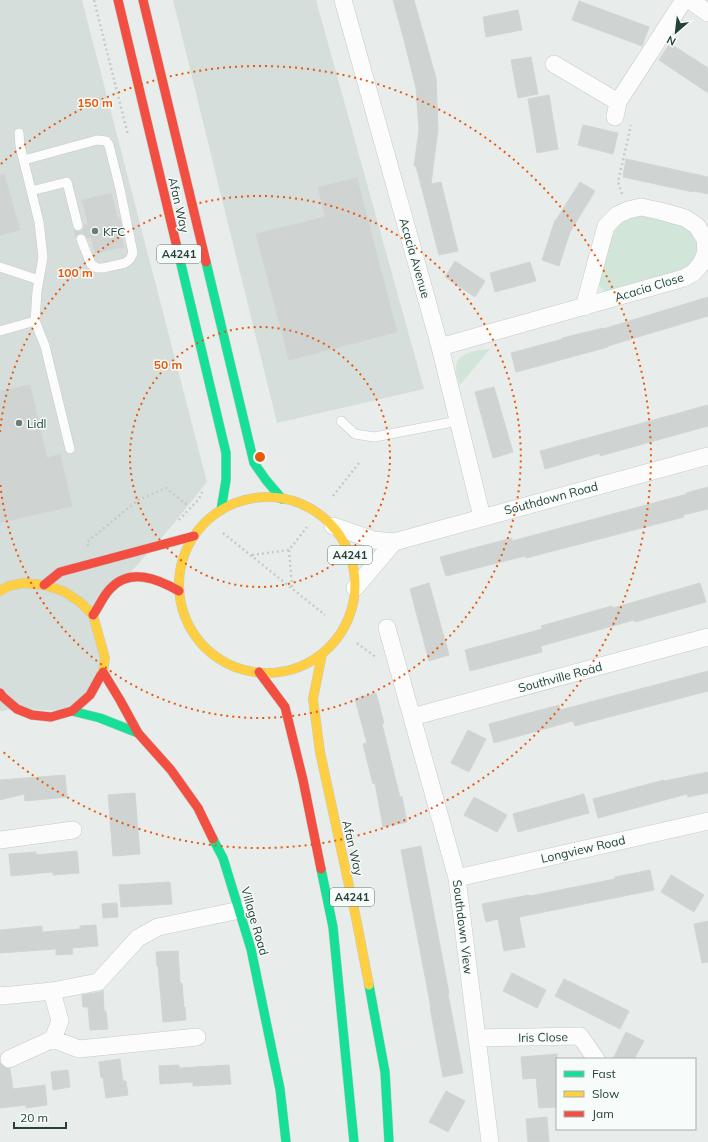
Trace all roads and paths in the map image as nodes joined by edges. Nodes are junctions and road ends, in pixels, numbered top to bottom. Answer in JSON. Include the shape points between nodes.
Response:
{"nodes":[{"id":1,"x":118,"y":0,"type":"edge"},
{"id":2,"x":143,"y":0,"type":"edge"},
{"id":3,"x":343,"y":0,"type":"edge"},
{"id":4,"x":684,"y":0,"type":"edge"},
{"id":5,"x":690,"y":0,"type":"edge"},
{"id":6,"x":708,"y":13,"type":"edge"},
{"id":7,"x":554,"y":64,"type":"dead end"},
{"id":8,"x":617,"y":110,"type":"junction"},
{"id":9,"x":19,"y":133,"type":"dead end"},
{"id":10,"x":24,"y":160,"type":"junction"},
{"id":11,"x":32,"y":191,"type":"junction"},
{"id":12,"x":628,"y":210,"type":"junction"},
{"id":13,"x":78,"y":226,"type":"dead end"},
{"id":14,"x":81,"y":239,"type":"dead end"},
{"id":15,"x":0,"y":267,"type":"edge"},
{"id":16,"x":39,"y":280,"type":"junction"},
{"id":17,"x":584,"y":307,"type":"junction"},
{"id":18,"x":34,"y":321,"type":"junction"},
{"id":19,"x":0,"y":331,"type":"edge"},
{"id":20,"x":440,"y":347,"type":"junction"},
{"id":21,"x":341,"y":421,"type":"dead end"},
{"id":22,"x":458,"y":421,"type":"junction"},
{"id":23,"x":70,"y":448,"type":"dead end"},
{"id":24,"x":708,"y":456,"type":"edge"},
{"id":25,"x":358,"y":464,"type":"dead end"},
{"id":26,"x":333,"y":496,"type":"dead end"},
{"id":27,"x":282,"y":498,"type":"junction"},
{"id":28,"x":187,"y":504,"type":"dead end"},
{"id":29,"x":222,"y":510,"type":"junction"},
{"id":30,"x":482,"y":517,"type":"junction"},
{"id":31,"x":333,"y":526,"type":"junction"},
{"id":32,"x":307,"y":527,"type":"dead end"},
{"id":33,"x":223,"y":533,"type":"dead end"},
{"id":34,"x":194,"y":536,"type":"junction"},
{"id":35,"x":394,"y":542,"type":"junction"},
{"id":36,"x":89,"y":549,"type":"dead end"},
{"id":37,"x":289,"y":550,"type":"junction"},
{"id":38,"x":252,"y":555,"type":"junction"},
{"id":39,"x":44,"y":585,"type":"junction"},
{"id":40,"x":3,"y":587,"type":"edge"},
{"id":41,"x":292,"y":588,"type":"junction"},
{"id":42,"x":355,"y":588,"type":"junction"},
{"id":43,"x":179,"y":591,"type":"junction"},
{"id":44,"x":93,"y":615,"type":"junction"},
{"id":45,"x":324,"y":615,"type":"dead end"},
{"id":46,"x":387,"y":628,"type":"dead end"},
{"id":47,"x":708,"y":637,"type":"edge"},
{"id":48,"x":322,"y":654,"type":"junction"},
{"id":49,"x":103,"y":672,"type":"junction"},
{"id":50,"x":259,"y":672,"type":"junction"},
{"id":51,"x":0,"y":693,"type":"edge"},
{"id":52,"x":17,"y":709,"type":"junction"},
{"id":53,"x":0,"y":710,"type":"edge"},
{"id":54,"x":72,"y":711,"type":"junction"},
{"id":55,"x":412,"y":717,"type":"junction"},
{"id":56,"x":138,"y":733,"type":"junction"},
{"id":57,"x":708,"y":821,"type":"edge"},
{"id":58,"x":73,"y":830,"type":"dead end"},
{"id":59,"x":0,"y":840,"type":"edge"},
{"id":60,"x":457,"y":878,"type":"junction"},
{"id":61,"x":240,"y":910,"type":"junction"},
{"id":62,"x":52,"y":991,"type":"junction"},
{"id":63,"x":0,"y":995,"type":"edge"},
{"id":64,"x":197,"y":1037,"type":"dead end"},
{"id":65,"x":477,"y":1038,"type":"junction"},
{"id":66,"x":53,"y":1039,"type":"junction"},
{"id":67,"x":595,"y":1058,"type":"edge"},
{"id":68,"x":4,"y":1062,"type":"edge"},
{"id":69,"x":286,"y":1142,"type":"edge"},
{"id":70,"x":354,"y":1142,"type":"edge"},
{"id":71,"x":389,"y":1142,"type":"edge"},
{"id":72,"x":490,"y":1142,"type":"edge"}],
"edges":[{"from":1,"to":29,"type":"main road","name":"Afan Way","number":"A4241","via":[[226,453]]},
{"from":2,"to":27,"type":"main road","name":"Afan Way","number":"A4241","via":[[254,463]]},
{"from":3,"to":20,"type":"street","name":"Acacia Avenue"},
{"from":4,"to":8,"type":"street"},
{"from":5,"to":6,"type":"street"},
{"from":7,"to":8,"type":"street"},
{"from":8,"to":12,"type":"path","via":[[632,124],[618,182]]},
{"from":9,"to":10,"type":"lane"},
{"from":10,"to":11,"type":"lane"},
{"from":10,"to":14,"type":"lane","via":[[97,140],[106,142],[120,189],[133,253],[130,260],[125,263],[97,268],[91,264]]},
{"from":11,"to":13,"type":"lane","via":[[68,182]]},
{"from":11,"to":16,"type":"lane","via":[[43,257]]},
{"from":12,"to":17,"type":"street","name":"Acacia Close","via":[[606,226]]},
{"from":12,"to":17,"type":"street","name":"Acacia Close","via":[[641,207],[660,210],[685,218],[697,226],[705,238],[706,252],[701,264],[684,278]]},
{"from":15,"to":16,"type":"lane"},
{"from":16,"to":18,"type":"lane"},
{"from":17,"to":20,"type":"street","name":"Acacia Close"},
{"from":18,"to":19,"type":"lane"},
{"from":18,"to":23,"type":"lane","via":[[45,346]]},
{"from":20,"to":22,"type":"street","name":"Acacia Avenue"},
{"from":21,"to":22,"type":"lane","via":[[355,434],[374,437]]},
{"from":22,"to":30,"type":"street","name":"Acacia Avenue"},
{"from":24,"to":30,"type":"street","name":"Southdown Road"},
{"from":25,"to":26,"type":"path"},
{"from":27,"to":29,"type":"main road","number":"A4241","via":[[262,497],[241,501]]},
{"from":27,"to":31,"type":"main road","number":"A4241","via":[[318,513]]},
{"from":28,"to":36,"type":"path","via":[[166,488],[138,500],[87,542]]},
{"from":29,"to":34,"type":"main road","number":"A4241","via":[[206,522]]},
{"from":30,"to":35,"type":"street","name":"Southdown Road"},
{"from":31,"to":35,"type":"street","name":"Southdown Road","via":[[374,540]]},
{"from":31,"to":42,"type":"main road","number":"A4241","via":[[350,555]]},
{"from":32,"to":37,"type":"path"},
{"from":33,"to":38,"type":"path"},
{"from":34,"to":39,"type":"main road","via":[[60,572]]},
{"from":34,"to":43,"type":"main road","number":"A4241","via":[[182,563]]},
{"from":35,"to":42,"type":"street"},
{"from":37,"to":38,"type":"path"},
{"from":37,"to":41,"type":"path"},
{"from":38,"to":41,"type":"path"},
{"from":39,"to":40,"type":"main road","via":[[23,583]]},
{"from":39,"to":44,"type":"main road","via":[[63,591],[80,602]]},
{"from":41,"to":45,"type":"path"},
{"from":42,"to":48,"type":"main road","number":"A4241","via":[[346,624],[336,641]]},
{"from":43,"to":44,"type":"main road","via":[[163,581],[146,576],[133,577],[119,581],[111,588]]},
{"from":43,"to":50,"type":"main road","number":"A4241","via":[[186,618],[204,646],[220,659],[239,668]]},
{"from":44,"to":49,"type":"main road","via":[[105,658]]},
{"from":46,"to":55,"type":"street","name":"Southdown View"},
{"from":47,"to":55,"type":"street","name":"Southville Road"},
{"from":48,"to":50,"type":"main road","number":"A4241","via":[[292,669]]},
{"from":48,"to":71,"type":"main road","name":"Afan Way","number":"A4241","via":[[313,699],[320,752],[356,918],[385,1072]]},
{"from":49,"to":54,"type":"main road","via":[[90,695]]},
{"from":49,"to":56,"type":"main road","name":"Village Road"},
{"from":50,"to":70,"type":"main road","number":"A4241","via":[[286,707],[333,926]]},
{"from":51,"to":52,"type":"main road"},
{"from":52,"to":53,"type":"street"},
{"from":52,"to":54,"type":"main road","via":[[32,715],[51,717]]},
{"from":54,"to":56,"type":"main road","name":"Village Road","via":[[100,718]]},
{"from":55,"to":60,"type":"street","name":"Southdown View"},
{"from":56,"to":61,"type":"main road","name":"Village Road","via":[[171,770],[198,808],[223,858]]},
{"from":57,"to":60,"type":"street","name":"Longview Road"},
{"from":58,"to":59,"type":"street"},
{"from":60,"to":65,"type":"street","name":"Southdown View"},
{"from":61,"to":62,"type":"street","via":[[158,927],[138,938],[98,982]]},
{"from":61,"to":69,"type":"main road","name":"Village Road","via":[[251,949],[278,1082]]},
{"from":62,"to":63,"type":"street"},
{"from":62,"to":66,"type":"street","via":[[60,1021]]},
{"from":64,"to":66,"type":"street","via":[[79,1049]]},
{"from":65,"to":67,"type":"street","name":"Iris Close","via":[[580,1036]]},
{"from":65,"to":72,"type":"street","name":"Southdown View"},
{"from":66,"to":68,"type":"street"}]}
